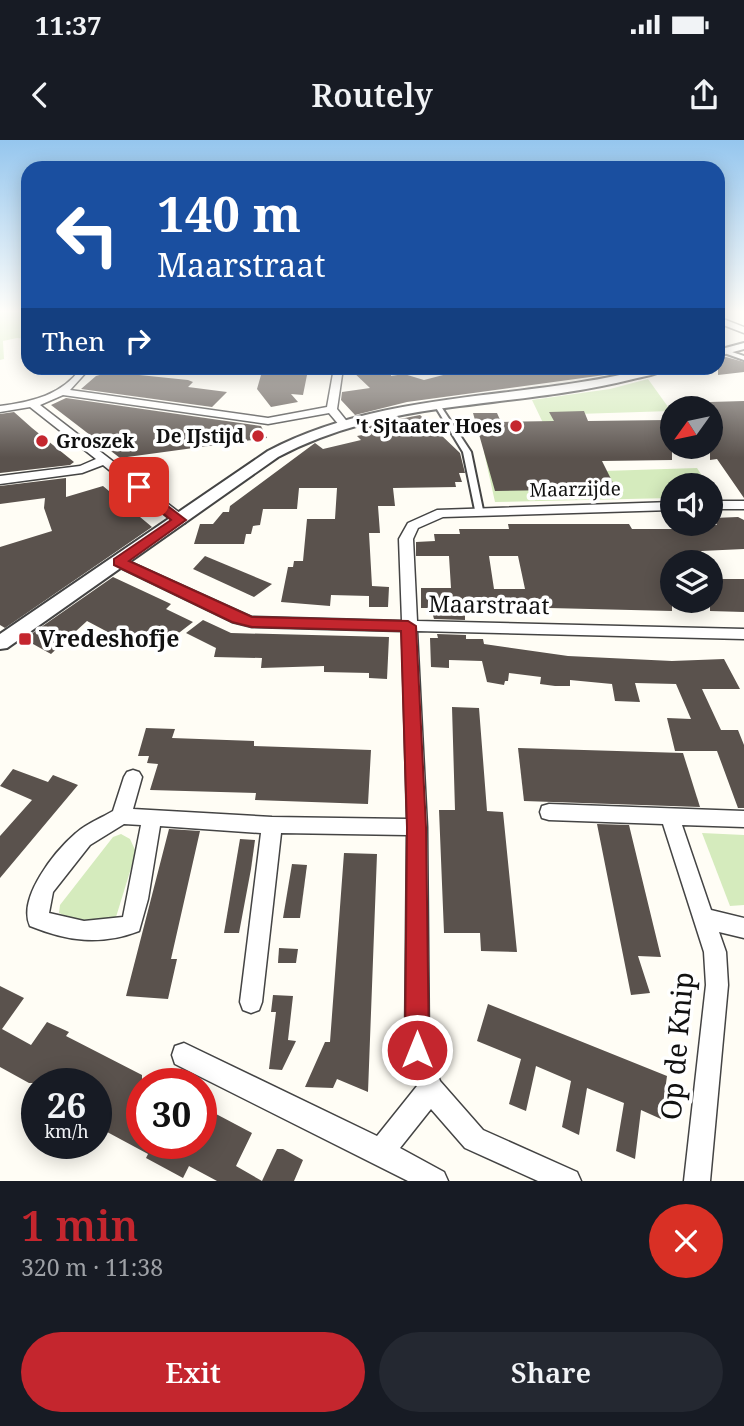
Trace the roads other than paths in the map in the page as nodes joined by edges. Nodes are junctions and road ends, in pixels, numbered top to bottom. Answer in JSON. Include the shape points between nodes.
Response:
{"nodes":[{"id":1,"x":78,"y":375,"type":"edge"},
{"id":2,"x":338,"y":375,"type":"edge"},
{"id":3,"x":633,"y":375,"type":"edge"},
{"id":4,"x":629,"y":376,"type":"joint"},
{"id":5,"x":60,"y":392,"type":"junction"},
{"id":6,"x":33,"y":404,"type":"junction"},
{"id":7,"x":438,"y":406,"type":"junction"},
{"id":8,"x":332,"y":409,"type":"junction"},
{"id":9,"x":0,"y":410,"type":"edge"},
{"id":10,"x":344,"y":424,"type":"junction"},
{"id":11,"x":105,"y":460,"type":"junction"},
{"id":12,"x":0,"y":480,"type":"edge"},
{"id":13,"x":723,"y":505,"type":"edge"},
{"id":14,"x":744,"y":505,"type":"edge"},
{"id":15,"x":660,"y":506,"type":"edge"},
{"id":16,"x":479,"y":510,"type":"junction"},
{"id":17,"x":180,"y":520,"type":"junction"},
{"id":18,"x":119,"y":562,"type":"junction"},
{"id":19,"x":408,"y":626,"type":"junction"},
{"id":20,"x":744,"y":634,"type":"edge"},
{"id":21,"x":0,"y":643,"type":"edge"},
{"id":22,"x":133,"y":777,"type":"dead end"},
{"id":23,"x":548,"y":812,"type":"dead end"},
{"id":24,"x":121,"y":816,"type":"junction"},
{"id":25,"x":152,"y":816,"type":"junction"},
{"id":26,"x":670,"y":817,"type":"junction"},
{"id":27,"x":744,"y":819,"type":"edge"},
{"id":28,"x":272,"y":825,"type":"junction"},
{"id":29,"x":416,"y":827,"type":"junction"},
{"id":30,"x":705,"y":918,"type":"junction"},
{"id":31,"x":744,"y":929,"type":"edge"},
{"id":32,"x":251,"y":1002,"type":"dead end"},
{"id":33,"x":184,"y":1055,"type":"dead end"},
{"id":34,"x":430,"y":1089,"type":"junction"},
{"id":35,"x":381,"y":1152,"type":"junction"},
{"id":36,"x":435,"y":1181,"type":"edge"},
{"id":37,"x":568,"y":1181,"type":"edge"},
{"id":38,"x":697,"y":1181,"type":"edge"}],
"edges":[{"from":1,"to":5,"type":"street"},
{"from":2,"to":8,"type":"street"},
{"from":3,"to":4,"type":"street"},
{"from":4,"to":7,"type":"street"},
{"from":5,"to":6,"type":"street"},
{"from":5,"to":8,"type":"street","via":[[268,421]]},
{"from":6,"to":9,"type":"street"},
{"from":6,"to":11,"type":"street"},
{"from":7,"to":10,"type":"street"},
{"from":7,"to":16,"type":"street","via":[[467,452]]},
{"from":8,"to":10,"type":"street"},
{"from":10,"to":17,"type":"street","via":[[281,449]]},
{"from":11,"to":12,"type":"street","via":[[82,469]]},
{"from":11,"to":17,"type":"street"},
{"from":13,"to":14,"type":"street"},
{"from":15,"to":16,"type":"street","name":"Maarzijde"},
{"from":16,"to":19,"type":"street","name":"Maarzijde","via":[[441,513],[409,533]]},
{"from":17,"to":18,"type":"street"},
{"from":18,"to":19,"type":"street","name":"Maarstraat","via":[[252,622]]},
{"from":18,"to":21,"type":"street"},
{"from":19,"to":20,"type":"street","name":"Maarstraat"},
{"from":19,"to":29,"type":"street"},
{"from":22,"to":24,"type":"street"},
{"from":23,"to":26,"type":"street"},
{"from":24,"to":25,"type":"street"},
{"from":24,"to":25,"type":"street","via":[[83,839],[43,888],[37,919],[64,930],[113,931],[131,924]]},
{"from":25,"to":28,"type":"street"},
{"from":26,"to":27,"type":"street"},
{"from":26,"to":30,"type":"street","name":"Op de Knip"},
{"from":28,"to":29,"type":"street"},
{"from":28,"to":32,"type":"street"},
{"from":29,"to":34,"type":"street","via":[[417,1050]]},
{"from":30,"to":31,"type":"street"},
{"from":30,"to":38,"type":"street","name":"Op de Knip","via":[[715,952],[716,985]]},
{"from":33,"to":35,"type":"street"},
{"from":34,"to":35,"type":"street"},
{"from":34,"to":37,"type":"street","via":[[474,1139]]},
{"from":35,"to":36,"type":"street"}]}
